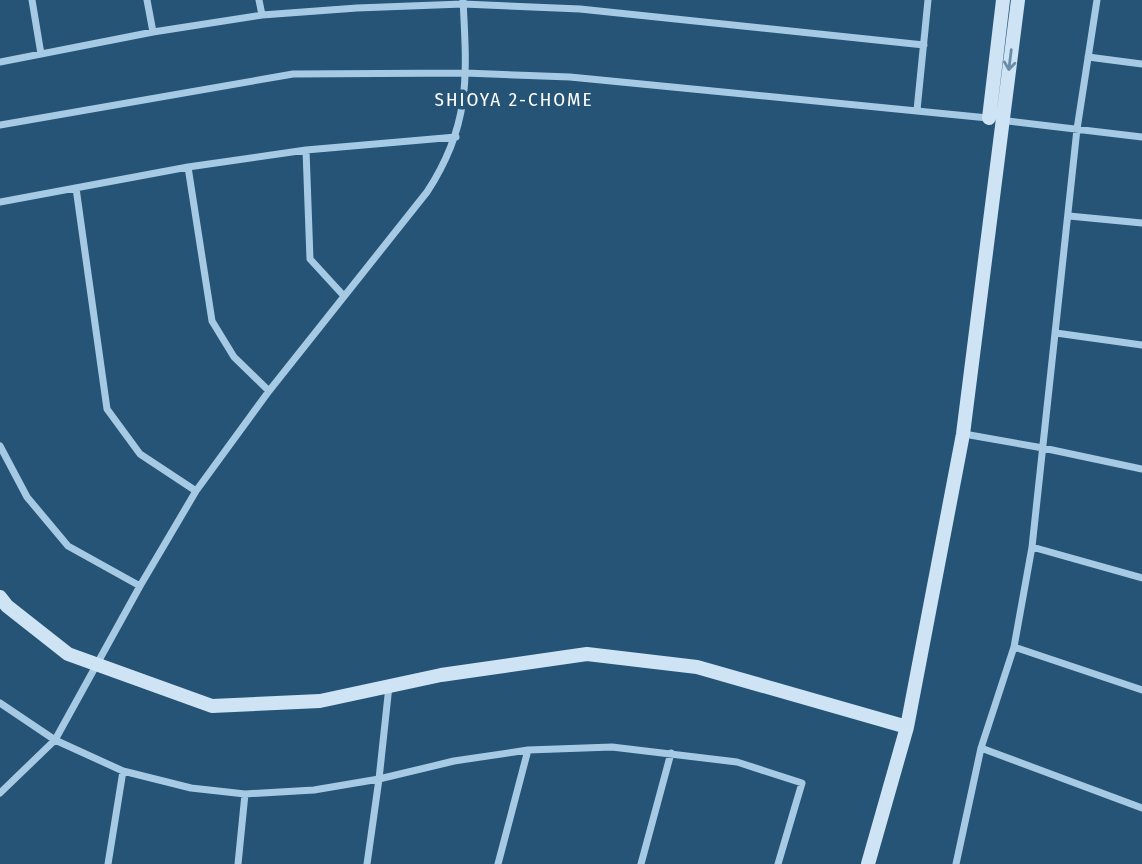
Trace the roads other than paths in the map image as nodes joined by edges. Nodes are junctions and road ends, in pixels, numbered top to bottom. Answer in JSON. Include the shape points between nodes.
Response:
{"nodes":[{"id":1,"x":33,"y":0,"type":"edge"},
{"id":2,"x":147,"y":0,"type":"edge"},
{"id":3,"x":259,"y":0,"type":"edge"},
{"id":4,"x":928,"y":0,"type":"edge"},
{"id":5,"x":1003,"y":0,"type":"edge"},
{"id":6,"x":1018,"y":0,"type":"edge"},
{"id":7,"x":1097,"y":0,"type":"edge"},
{"id":8,"x":463,"y":2,"type":"edge"},
{"id":9,"x":357,"y":4,"type":"edge"},
{"id":10,"x":262,"y":15,"type":"junction"},
{"id":11,"x":153,"y":32,"type":"junction"},
{"id":12,"x":924,"y":45,"type":"junction"},
{"id":13,"x":41,"y":54,"type":"junction"},
{"id":14,"x":1088,"y":57,"type":"junction"},
{"id":15,"x":0,"y":62,"type":"edge"},
{"id":16,"x":1142,"y":64,"type":"edge"},
{"id":17,"x":465,"y":73,"type":"junction"},
{"id":18,"x":917,"y":110,"type":"junction"},
{"id":19,"x":996,"y":119,"type":"junction"},
{"id":20,"x":0,"y":125,"type":"edge"},
{"id":21,"x":1077,"y":129,"type":"junction"},
{"id":22,"x":456,"y":137,"type":"junction"},
{"id":23,"x":1142,"y":137,"type":"edge"},
{"id":24,"x":306,"y":150,"type":"junction"},
{"id":25,"x":188,"y":167,"type":"junction"},
{"id":26,"x":76,"y":188,"type":"junction"},
{"id":27,"x":0,"y":202,"type":"edge"},
{"id":28,"x":1069,"y":216,"type":"junction"},
{"id":29,"x":1142,"y":223,"type":"edge"},
{"id":30,"x":343,"y":295,"type":"junction"},
{"id":31,"x":1056,"y":333,"type":"junction"},
{"id":32,"x":1142,"y":345,"type":"edge"},
{"id":33,"x":269,"y":391,"type":"junction"},
{"id":34,"x":963,"y":434,"type":"junction"},
{"id":35,"x":0,"y":446,"type":"edge"},
{"id":36,"x":1043,"y":448,"type":"junction"},
{"id":37,"x":1142,"y":469,"type":"edge"},
{"id":38,"x":196,"y":491,"type":"junction"},
{"id":39,"x":1032,"y":547,"type":"junction"},
{"id":40,"x":1142,"y":578,"type":"edge"},
{"id":41,"x":140,"y":586,"type":"junction"},
{"id":42,"x":0,"y":597,"type":"edge"},
{"id":43,"x":1014,"y":647,"type":"junction"},
{"id":44,"x":96,"y":663,"type":"junction"},
{"id":45,"x":389,"y":686,"type":"junction"},
{"id":46,"x":1142,"y":690,"type":"edge"},
{"id":47,"x":0,"y":703,"type":"edge"},
{"id":48,"x":907,"y":727,"type":"junction"},
{"id":49,"x":55,"y":740,"type":"junction"},
{"id":50,"x":981,"y":748,"type":"junction"},
{"id":51,"x":528,"y":750,"type":"junction"},
{"id":52,"x":671,"y":753,"type":"junction"},
{"id":53,"x":123,"y":771,"type":"junction"},
{"id":54,"x":379,"y":779,"type":"junction"},
{"id":55,"x":0,"y":793,"type":"edge"},
{"id":56,"x":245,"y":794,"type":"junction"},
{"id":57,"x":1142,"y":808,"type":"edge"},
{"id":58,"x":108,"y":864,"type":"edge"},
{"id":59,"x":238,"y":864,"type":"edge"},
{"id":60,"x":367,"y":864,"type":"edge"},
{"id":61,"x":498,"y":864,"type":"edge"},
{"id":62,"x":641,"y":864,"type":"edge"},
{"id":63,"x":778,"y":864,"type":"edge"},
{"id":64,"x":868,"y":864,"type":"edge"},
{"id":65,"x":956,"y":864,"type":"edge"}],
"edges":[{"from":1,"to":13,"type":"street"},
{"from":2,"to":11,"type":"street"},
{"from":3,"to":10,"type":"street"},
{"from":4,"to":12,"type":"street"},
{"from":5,"to":19,"type":"street"},
{"from":6,"to":19,"type":"street","one_way":true},
{"from":7,"to":14,"type":"street"},
{"from":8,"to":9,"type":"street"},
{"from":8,"to":12,"type":"street","via":[[580,9]]},
{"from":8,"to":17,"type":"street"},
{"from":9,"to":10,"type":"street"},
{"from":10,"to":11,"type":"street"},
{"from":11,"to":13,"type":"street"},
{"from":12,"to":18,"type":"street"},
{"from":13,"to":15,"type":"street"},
{"from":14,"to":16,"type":"street"},
{"from":14,"to":21,"type":"street"},
{"from":17,"to":18,"type":"street","via":[[570,77]]},
{"from":17,"to":20,"type":"street","via":[[293,74]]},
{"from":17,"to":22,"type":"street"},
{"from":18,"to":19,"type":"street"},
{"from":19,"to":21,"type":"street"},
{"from":19,"to":34,"type":"street"},
{"from":21,"to":23,"type":"street"},
{"from":21,"to":28,"type":"street"},
{"from":22,"to":24,"type":"street"},
{"from":22,"to":30,"type":"street","via":[[427,192]]},
{"from":24,"to":25,"type":"street"},
{"from":24,"to":30,"type":"street","via":[[310,259]]},
{"from":25,"to":26,"type":"street"},
{"from":25,"to":33,"type":"street","via":[[212,321],[234,357]]},
{"from":26,"to":27,"type":"street"},
{"from":26,"to":38,"type":"street","via":[[107,409],[140,454]]},
{"from":28,"to":29,"type":"street"},
{"from":28,"to":31,"type":"street"},
{"from":30,"to":33,"type":"street"},
{"from":31,"to":32,"type":"street"},
{"from":31,"to":36,"type":"street"},
{"from":33,"to":38,"type":"street"},
{"from":34,"to":36,"type":"street"},
{"from":34,"to":48,"type":"street"},
{"from":35,"to":41,"type":"street","via":[[27,497],[68,546]]},
{"from":36,"to":37,"type":"street"},
{"from":36,"to":39,"type":"street"},
{"from":38,"to":41,"type":"street"},
{"from":39,"to":40,"type":"street"},
{"from":39,"to":43,"type":"street"},
{"from":41,"to":44,"type":"street"},
{"from":42,"to":44,"type":"street","via":[[68,654]]},
{"from":43,"to":46,"type":"street"},
{"from":43,"to":50,"type":"street"},
{"from":44,"to":45,"type":"street","via":[[212,706],[320,701]]},
{"from":44,"to":49,"type":"street"},
{"from":45,"to":48,"type":"street","via":[[587,654],[697,667]]},
{"from":45,"to":54,"type":"street"},
{"from":47,"to":49,"type":"street"},
{"from":48,"to":64,"type":"street"},
{"from":49,"to":53,"type":"street"},
{"from":49,"to":55,"type":"street"},
{"from":50,"to":57,"type":"street"},
{"from":50,"to":65,"type":"street"},
{"from":51,"to":52,"type":"street","via":[[612,747]]},
{"from":51,"to":54,"type":"street"},
{"from":51,"to":61,"type":"street"},
{"from":52,"to":62,"type":"street"},
{"from":52,"to":63,"type":"street","via":[[737,762],[802,783]]},
{"from":53,"to":56,"type":"street","via":[[191,788]]},
{"from":53,"to":58,"type":"street"},
{"from":54,"to":56,"type":"street","via":[[314,790]]},
{"from":54,"to":60,"type":"street"},
{"from":56,"to":59,"type":"street"}]}
